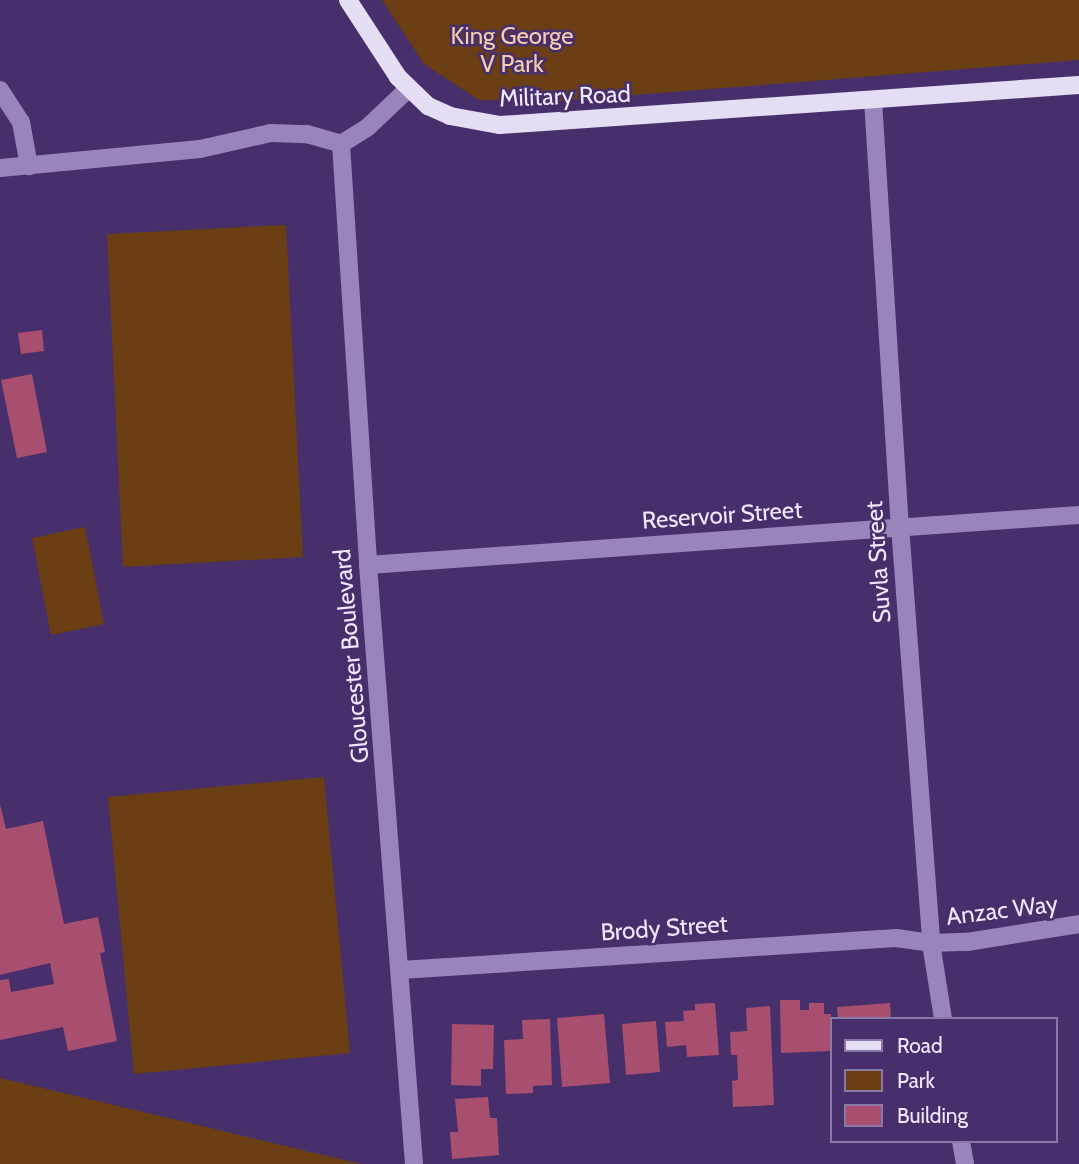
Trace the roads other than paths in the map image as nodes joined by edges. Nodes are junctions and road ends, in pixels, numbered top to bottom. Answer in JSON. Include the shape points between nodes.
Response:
{"nodes":[{"id":1,"x":348,"y":0,"type":"edge"},
{"id":2,"x":1079,"y":85,"type":"edge"},
{"id":3,"x":408,"y":89,"type":"junction"},
{"id":4,"x":0,"y":90,"type":"edge"},
{"id":5,"x":873,"y":100,"type":"junction"},
{"id":6,"x":341,"y":144,"type":"junction"},
{"id":7,"x":29,"y":166,"type":"junction"},
{"id":8,"x":0,"y":167,"type":"edge"},
{"id":9,"x":1079,"y":515,"type":"edge"},
{"id":10,"x":900,"y":526,"type":"junction"},
{"id":11,"x":368,"y":565,"type":"junction"},
{"id":12,"x":1079,"y":924,"type":"edge"},
{"id":13,"x":931,"y":943,"type":"junction"},
{"id":14,"x":401,"y":970,"type":"junction"},
{"id":15,"x":943,"y":1017,"type":"edge"},
{"id":16,"x":961,"y":1143,"type":"edge"},
{"id":17,"x":414,"y":1164,"type":"edge"},
{"id":18,"x":965,"y":1164,"type":"edge"}],
"edges":[{"from":1,"to":3,"type":"main road","name":"Military Road"},
{"from":2,"to":5,"type":"main road","name":"Military Road"},
{"from":3,"to":5,"type":"main road","name":"Military Road","via":[[450,116],[500,125]]},
{"from":3,"to":6,"type":"street","via":[[368,127]]},
{"from":4,"to":7,"type":"street","via":[[21,122]]},
{"from":5,"to":10,"type":"street","name":"Suvla Street"},
{"from":6,"to":7,"type":"street","via":[[307,134],[271,133],[200,149]]},
{"from":6,"to":11,"type":"street","name":"Gloucester Boulevard"},
{"from":7,"to":8,"type":"street"},
{"from":9,"to":10,"type":"street","name":"Reservoir Street"},
{"from":10,"to":11,"type":"street","name":"Reservoir Street"},
{"from":10,"to":13,"type":"street","name":"Suvla Street"},
{"from":11,"to":14,"type":"street","name":"Gloucester Boulevard"},
{"from":12,"to":13,"type":"street","name":"Anzac Way","via":[[967,942]]},
{"from":13,"to":14,"type":"street","name":"Brody Street","via":[[896,938]]},
{"from":13,"to":15,"type":"street","name":"Suvla Street"},
{"from":14,"to":17,"type":"street","name":"Gloucester Boulevard"},
{"from":16,"to":18,"type":"street"}]}
